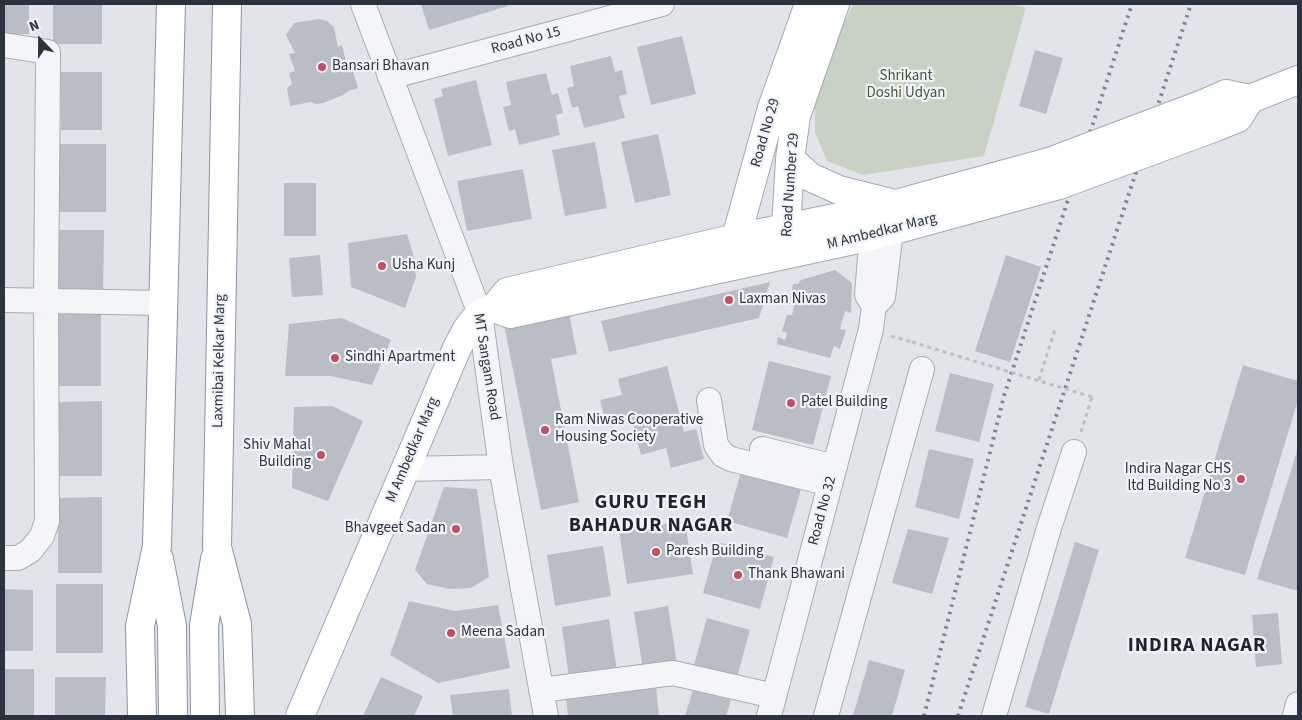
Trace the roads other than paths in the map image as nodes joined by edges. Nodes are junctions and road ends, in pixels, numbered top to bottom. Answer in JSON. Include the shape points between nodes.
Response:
{"nodes":[{"id":1,"x":171,"y":4,"type":"edge"},
{"id":2,"x":227,"y":4,"type":"edge"},
{"id":3,"x":363,"y":4,"type":"edge"},
{"id":4,"x":662,"y":4,"type":"edge"},
{"id":5,"x":809,"y":4,"type":"edge"},
{"id":6,"x":835,"y":4,"type":"edge"},
{"id":7,"x":4,"y":45,"type":"edge"},
{"id":8,"x":390,"y":77,"type":"junction"},
{"id":9,"x":1298,"y":80,"type":"edge"},
{"id":10,"x":790,"y":159,"type":"junction"},
{"id":11,"x":883,"y":220,"type":"junction"},
{"id":12,"x":787,"y":241,"type":"junction"},
{"id":13,"x":737,"y":251,"type":"junction"},
{"id":14,"x":4,"y":300,"type":"edge"},
{"id":15,"x":46,"y":300,"type":"junction"},
{"id":16,"x":164,"y":303,"type":"junction"},
{"id":17,"x":487,"y":311,"type":"junction"},
{"id":18,"x":922,"y":370,"type":"dead end"},
{"id":19,"x":709,"y":400,"type":"dead end"},
{"id":20,"x":762,"y":449,"type":"dead end"},
{"id":21,"x":1074,"y":452,"type":"road end"},
{"id":22,"x":501,"y":466,"type":"junction"},
{"id":23,"x":404,"y":469,"type":"junction"},
{"id":24,"x":754,"y":474,"type":"dead end"},
{"id":25,"x":831,"y":481,"type":"junction"},
{"id":26,"x":157,"y":546,"type":"junction"},
{"id":27,"x":217,"y":547,"type":"junction"},
{"id":28,"x":4,"y":558,"type":"edge"},
{"id":29,"x":541,"y":690,"type":"junction"},
{"id":30,"x":1298,"y":704,"type":"edge"},
{"id":31,"x":772,"y":706,"type":"edge"},
{"id":32,"x":142,"y":716,"type":"edge"},
{"id":33,"x":173,"y":716,"type":"edge"},
{"id":34,"x":205,"y":716,"type":"edge"},
{"id":35,"x":240,"y":716,"type":"edge"},
{"id":36,"x":300,"y":716,"type":"edge"},
{"id":37,"x":546,"y":716,"type":"edge"},
{"id":38,"x":826,"y":716,"type":"edge"},
{"id":39,"x":994,"y":716,"type":"edge"},
{"id":40,"x":1294,"y":716,"type":"edge"}],
"edges":[{"from":1,"to":16,"type":"main road"},
{"from":2,"to":27,"type":"main road","name":"Laxmibai Kelkar Marg"},
{"from":3,"to":8,"type":"street","name":"MT Sangam Road"},
{"from":4,"to":8,"type":"street","name":"Road No 15"},
{"from":5,"to":13,"type":"main road","name":"Road No 29","via":[[772,108]]},
{"from":6,"to":10,"type":"main road","name":"Road Number 29","via":[[796,116]]},
{"from":7,"to":15,"type":"street","via":[[48,52]]},
{"from":8,"to":17,"type":"street","name":"MT Sangam Road"},
{"from":9,"to":11,"type":"main road","name":"M Ambedkar Marg","bridge":true,"via":[[1250,99],[1226,94],[1208,116],[1054,174]]},
{"from":10,"to":11,"type":"main road","via":[[810,177],[840,190]]},
{"from":10,"to":12,"type":"main road","name":"Road Number 29"},
{"from":11,"to":12,"type":"main road","name":"M Ambedkar Marg"},
{"from":11,"to":25,"type":"street","name":"Road No 32","via":[[883,297],[874,306],[871,330]]},
{"from":12,"to":13,"type":"main road","name":"M Ambedkar Marg"},
{"from":13,"to":17,"type":"main road","name":"M Ambedkar Marg","via":[[507,292]]},
{"from":14,"to":15,"type":"street"},
{"from":15,"to":16,"type":"street"},
{"from":15,"to":28,"type":"street","via":[[47,521],[42,536],[30,551],[18,558]]},
{"from":16,"to":26,"type":"main road"},
{"from":17,"to":22,"type":"street","name":"MT Sangam Road"},
{"from":17,"to":23,"type":"main road","name":"M Ambedkar Marg","via":[[467,328],[456,348]]},
{"from":18,"to":38,"type":"street"},
{"from":19,"to":25,"type":"street","via":[[716,445],[723,455]]},
{"from":20,"to":25,"type":"street"},
{"from":21,"to":39,"type":"street"},
{"from":22,"to":23,"type":"street"},
{"from":22,"to":29,"type":"street","name":"MT Sangam Road"},
{"from":23,"to":36,"type":"main road","name":"M Ambedkar Marg"},
{"from":24,"to":25,"type":"street"},
{"from":25,"to":31,"type":"street","name":"Road No 32"},
{"from":26,"to":32,"type":"main road","via":[[140,626]]},
{"from":26,"to":33,"type":"main road","via":[[172,626]]},
{"from":27,"to":34,"type":"main road","via":[[204,625]]},
{"from":27,"to":35,"type":"main road","name":"Laxmibai Kelkar Marg","via":[[237,624]]},
{"from":29,"to":31,"type":"street","via":[[673,673]]},
{"from":29,"to":37,"type":"street","name":"MT Sangam Road"},
{"from":30,"to":40,"type":"street"}]}
